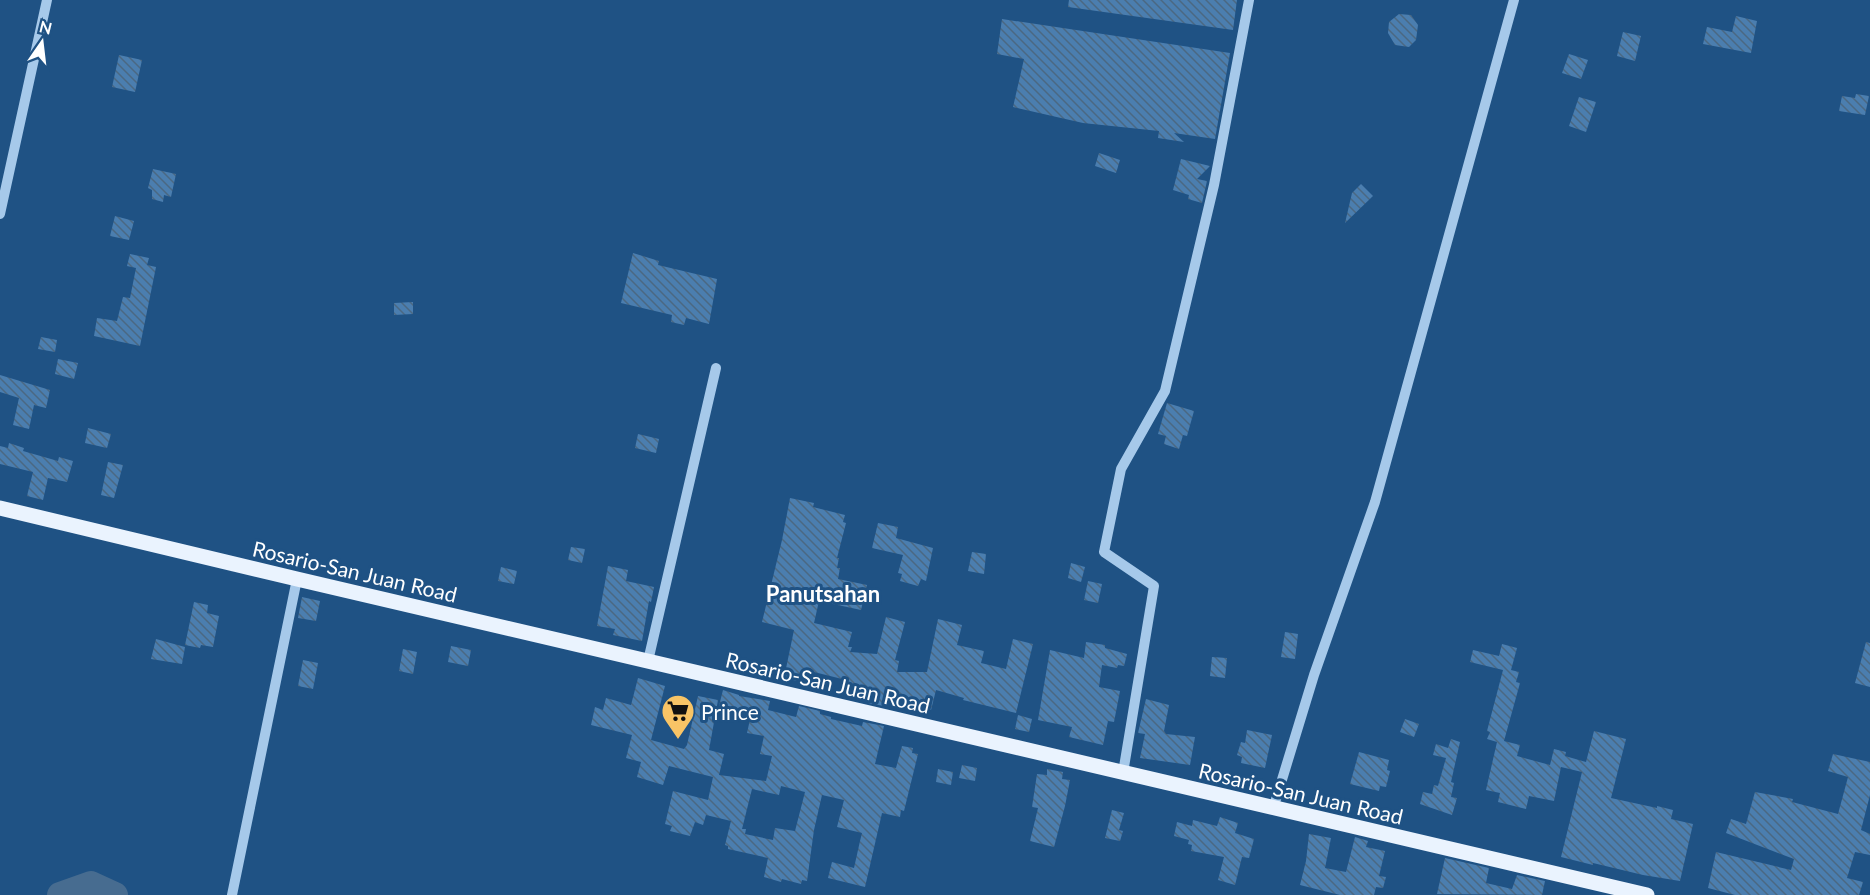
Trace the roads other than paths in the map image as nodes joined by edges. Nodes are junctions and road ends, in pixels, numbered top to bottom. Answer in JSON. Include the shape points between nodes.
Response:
{"nodes":[{"id":1,"x":47,"y":0,"type":"edge"},
{"id":2,"x":1249,"y":0,"type":"edge"},
{"id":3,"x":1514,"y":0,"type":"edge"},
{"id":4,"x":0,"y":214,"type":"edge"},
{"id":5,"x":716,"y":368,"type":"dead end"},
{"id":6,"x":0,"y":508,"type":"edge"},
{"id":7,"x":297,"y":579,"type":"junction"},
{"id":8,"x":648,"y":661,"type":"junction"},
{"id":9,"x":1123,"y":773,"type":"junction"},
{"id":10,"x":1273,"y":809,"type":"junction"},
{"id":11,"x":232,"y":895,"type":"edge"},
{"id":12,"x":1647,"y":895,"type":"edge"}],
"edges":[{"from":1,"to":4,"type":"street"},
{"from":2,"to":9,"type":"street","via":[[1214,185],[1166,392],[1121,469],[1104,552],[1154,586]]},
{"from":3,"to":10,"type":"street","via":[[1375,502],[1314,675]]},
{"from":5,"to":8,"type":"street"},
{"from":6,"to":7,"type":"main road","name":"Rosario-San Juan Road"},
{"from":7,"to":8,"type":"main road","name":"Rosario-San Juan Road"},
{"from":7,"to":11,"type":"street"},
{"from":8,"to":9,"type":"main road","name":"Rosario-San Juan Road"},
{"from":9,"to":10,"type":"main road","name":"Rosario-San Juan Road"},
{"from":10,"to":12,"type":"main road","name":"Rosario-San Juan Road"}]}
